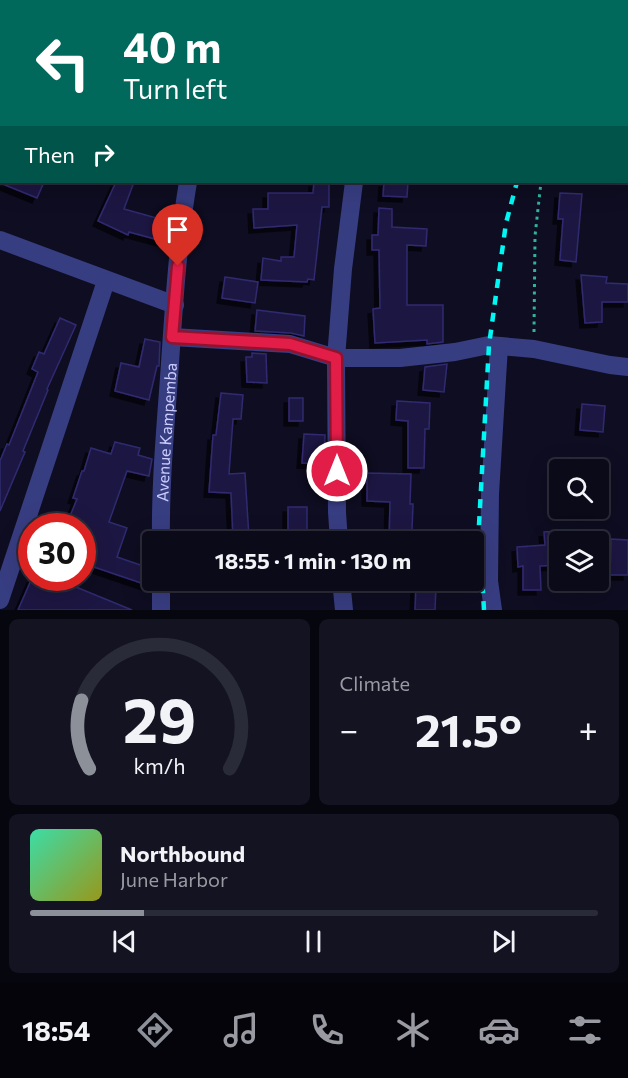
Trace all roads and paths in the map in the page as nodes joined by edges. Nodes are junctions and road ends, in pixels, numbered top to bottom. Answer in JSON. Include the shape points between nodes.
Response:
{"nodes":[{"id":1,"x":188,"y":183,"type":"edge"},
{"id":2,"x":354,"y":183,"type":"edge"},
{"id":3,"x":541,"y":183,"type":"edge"},
{"id":4,"x":0,"y":240,"type":"edge"},
{"id":5,"x":106,"y":281,"type":"junction"},
{"id":6,"x":175,"y":305,"type":"junction"},
{"id":7,"x":172,"y":337,"type":"junction"},
{"id":8,"x":499,"y":346,"type":"junction"},
{"id":9,"x":534,"y":349,"type":"junction"},
{"id":10,"x":336,"y":358,"type":"junction"},
{"id":11,"x":628,"y":368,"type":"edge"},
{"id":12,"x":161,"y":531,"type":"edge"},
{"id":13,"x":338,"y":531,"type":"edge"},
{"id":14,"x":161,"y":591,"type":"edge"},
{"id":15,"x":342,"y":591,"type":"edge"},
{"id":16,"x":0,"y":600,"type":"edge"},
{"id":17,"x":161,"y":610,"type":"edge"},
{"id":18,"x":344,"y":610,"type":"edge"},
{"id":19,"x":493,"y":610,"type":"edge"}],
"edges":[{"from":1,"to":6,"type":"street","name":"Avenue Kampemba"},
{"from":2,"to":10,"type":"street"},
{"from":3,"to":9,"type":"path","via":[[535,236]]},
{"from":4,"to":5,"type":"street"},
{"from":5,"to":6,"type":"street"},
{"from":5,"to":16,"type":"street"},
{"from":6,"to":7,"type":"street","name":"Avenue Kampemba"},
{"from":7,"to":10,"type":"street","via":[[290,344]]},
{"from":7,"to":12,"type":"street","name":"Avenue Kampemba"},
{"from":8,"to":9,"type":"street"},
{"from":8,"to":10,"type":"street","via":[[400,358]]},
{"from":8,"to":19,"type":"street","via":[[490,494],[489,581]]},
{"from":9,"to":11,"type":"street"},
{"from":10,"to":13,"type":"street"},
{"from":14,"to":17,"type":"street"},
{"from":15,"to":18,"type":"street"}]}
